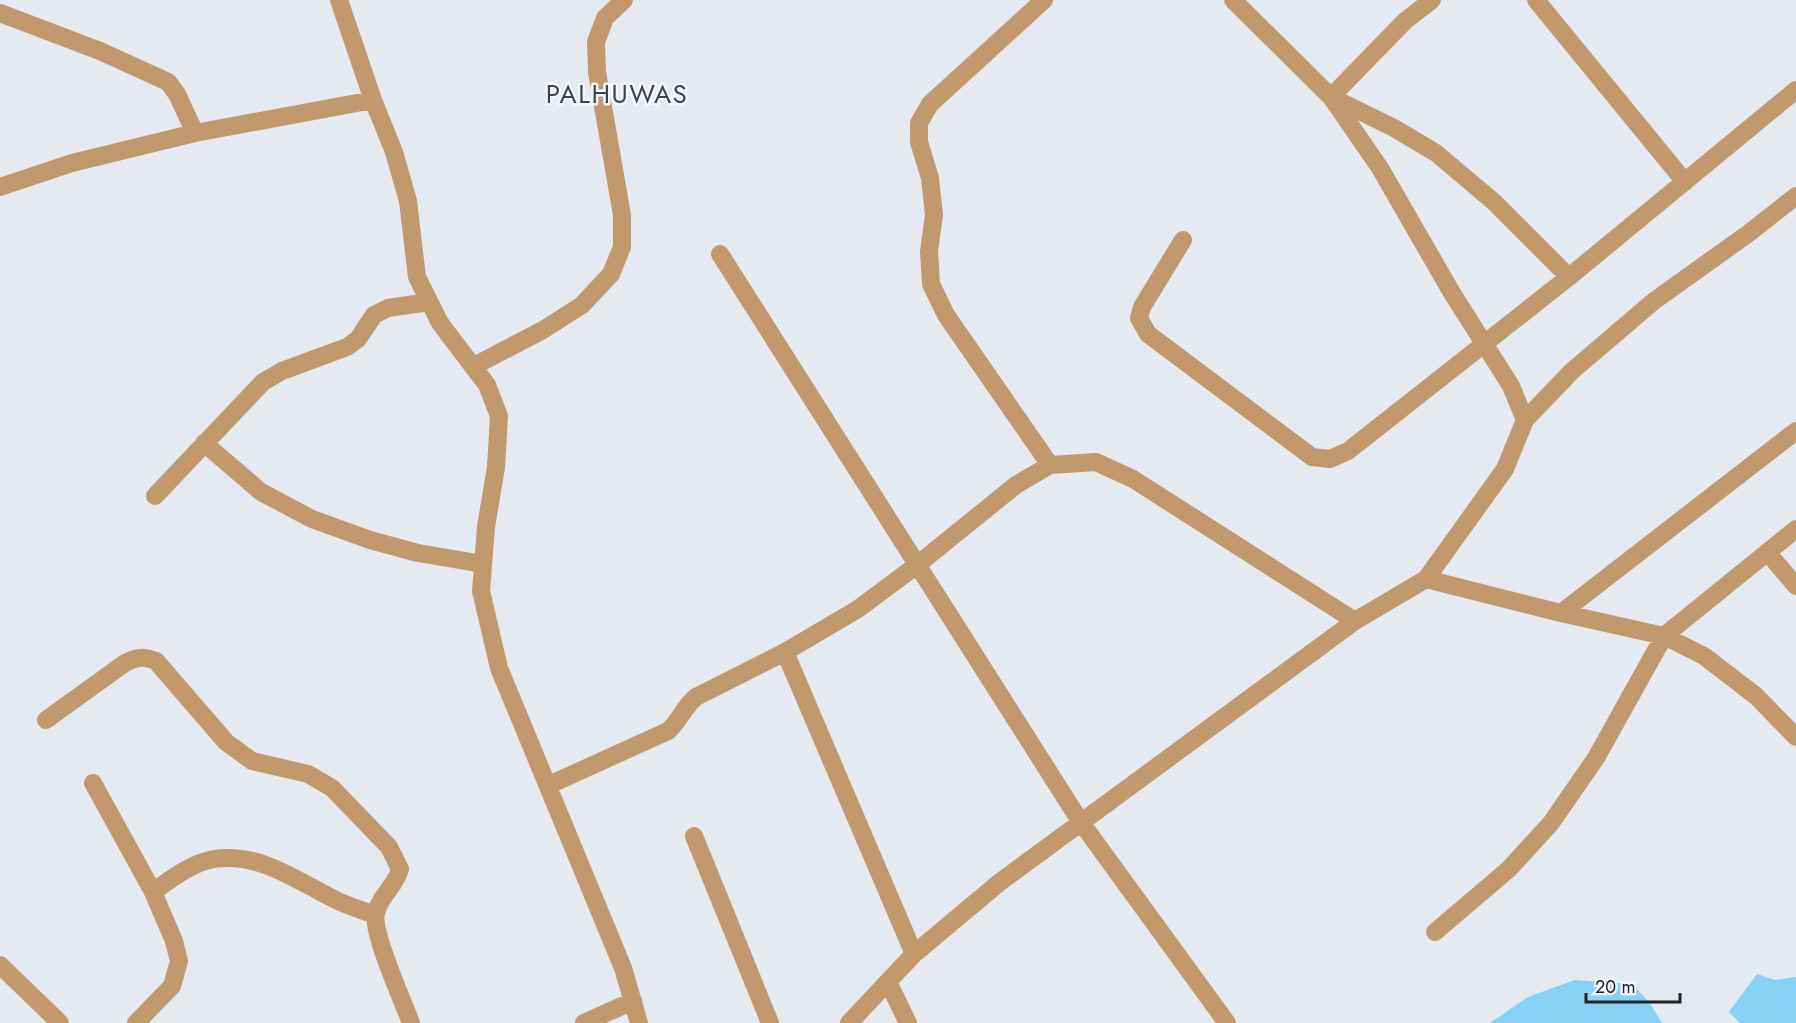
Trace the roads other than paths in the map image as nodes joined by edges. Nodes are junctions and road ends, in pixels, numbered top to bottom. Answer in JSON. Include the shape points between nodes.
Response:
{"nodes":[{"id":1,"x":339,"y":0,"type":"edge"},
{"id":2,"x":624,"y":0,"type":"edge"},
{"id":3,"x":1044,"y":0,"type":"edge"},
{"id":4,"x":1233,"y":0,"type":"edge"},
{"id":5,"x":1432,"y":0,"type":"edge"},
{"id":6,"x":1536,"y":0,"type":"edge"},
{"id":7,"x":0,"y":13,"type":"edge"},
{"id":8,"x":1796,"y":90,"type":"edge"},
{"id":9,"x":1331,"y":97,"type":"junction"},
{"id":10,"x":373,"y":99,"type":"junction"},
{"id":11,"x":195,"y":133,"type":"junction"},
{"id":12,"x":1685,"y":182,"type":"junction"},
{"id":13,"x":0,"y":187,"type":"edge"},
{"id":14,"x":1796,"y":196,"type":"edge"},
{"id":15,"x":1183,"y":240,"type":"dead end"},
{"id":16,"x":720,"y":254,"type":"dead end"},
{"id":17,"x":1569,"y":278,"type":"junction"},
{"id":18,"x":429,"y":302,"type":"junction"},
{"id":19,"x":1483,"y":344,"type":"junction"},
{"id":20,"x":474,"y":366,"type":"junction"},
{"id":21,"x":1525,"y":420,"type":"junction"},
{"id":22,"x":1796,"y":430,"type":"edge"},
{"id":23,"x":204,"y":443,"type":"junction"},
{"id":24,"x":1050,"y":465,"type":"junction"},
{"id":25,"x":155,"y":496,"type":"dead end"},
{"id":26,"x":1796,"y":529,"type":"edge"},
{"id":27,"x":1767,"y":552,"type":"junction"},
{"id":28,"x":483,"y":564,"type":"junction"},
{"id":29,"x":917,"y":565,"type":"junction"},
{"id":30,"x":1426,"y":579,"type":"junction"},
{"id":31,"x":1796,"y":586,"type":"edge"},
{"id":32,"x":1560,"y":613,"type":"junction"},
{"id":33,"x":1355,"y":621,"type":"junction"},
{"id":34,"x":1664,"y":636,"type":"junction"},
{"id":35,"x":785,"y":652,"type":"junction"},
{"id":36,"x":46,"y":720,"type":"dead end"},
{"id":37,"x":1796,"y":737,"type":"edge"},
{"id":38,"x":93,"y":783,"type":"dead end"},
{"id":39,"x":549,"y":785,"type":"junction"},
{"id":40,"x":1080,"y":821,"type":"junction"},
{"id":41,"x":694,"y":836,"type":"dead end"},
{"id":42,"x":153,"y":892,"type":"junction"},
{"id":43,"x":375,"y":915,"type":"junction"},
{"id":44,"x":1435,"y":932,"type":"dead end"},
{"id":45,"x":914,"y":954,"type":"junction"},
{"id":46,"x":0,"y":965,"type":"edge"},
{"id":47,"x":888,"y":982,"type":"junction"},
{"id":48,"x":633,"y":1001,"type":"junction"},
{"id":49,"x":60,"y":1023,"type":"edge"},
{"id":50,"x":136,"y":1023,"type":"edge"},
{"id":51,"x":411,"y":1023,"type":"edge"},
{"id":52,"x":584,"y":1023,"type":"edge"},
{"id":53,"x":639,"y":1023,"type":"edge"},
{"id":54,"x":770,"y":1023,"type":"edge"},
{"id":55,"x":849,"y":1023,"type":"edge"},
{"id":56,"x":908,"y":1023,"type":"edge"},
{"id":57,"x":1227,"y":1023,"type":"edge"}],
"edges":[{"from":1,"to":10,"type":"street"},
{"from":2,"to":20,"type":"street","via":[[605,18],[596,42],[597,72],[622,215],[622,247],[611,274],[582,305]]},
{"from":3,"to":24,"type":"street","via":[[930,104],[919,123],[934,215],[929,251],[931,284],[946,315]]},
{"from":4,"to":9,"type":"street"},
{"from":5,"to":9,"type":"street","via":[[1405,21]]},
{"from":6,"to":12,"type":"street"},
{"from":7,"to":11,"type":"street","via":[[168,82]]},
{"from":8,"to":12,"type":"street"},
{"from":9,"to":17,"type":"street","via":[[1436,153],[1494,202]]},
{"from":9,"to":19,"type":"street","via":[[1380,168]]},
{"from":10,"to":11,"type":"street"},
{"from":10,"to":18,"type":"street","via":[[408,201],[417,277]]},
{"from":11,"to":13,"type":"street","via":[[72,162]]},
{"from":12,"to":17,"type":"street"},
{"from":14,"to":21,"type":"street","via":[[1654,301],[1572,371]]},
{"from":15,"to":19,"type":"street","via":[[1139,318],[1148,333],[1312,457],[1330,459],[1348,451]]},
{"from":16,"to":29,"type":"street"},
{"from":17,"to":19,"type":"street"},
{"from":18,"to":20,"type":"street","via":[[440,323]]},
{"from":18,"to":23,"type":"street","via":[[388,308],[374,315],[358,339],[347,347],[263,382]]},
{"from":19,"to":21,"type":"street","via":[[1511,386]]},
{"from":20,"to":28,"type":"street","via":[[487,385],[499,416]]},
{"from":21,"to":30,"type":"street","via":[[1505,469]]},
{"from":22,"to":32,"type":"street"},
{"from":23,"to":25,"type":"street"},
{"from":23,"to":28,"type":"street","via":[[261,492],[312,519],[418,553]]},
{"from":24,"to":29,"type":"street","via":[[1016,485]]},
{"from":24,"to":33,"type":"street","via":[[1096,462],[1133,479]]},
{"from":26,"to":27,"type":"street"},
{"from":27,"to":31,"type":"street"},
{"from":27,"to":34,"type":"street"},
{"from":28,"to":39,"type":"street","via":[[481,591],[499,668]]},
{"from":29,"to":35,"type":"street","via":[[858,609]]},
{"from":29,"to":40,"type":"street"},
{"from":30,"to":32,"type":"street"},
{"from":30,"to":33,"type":"street"},
{"from":32,"to":34,"type":"street"},
{"from":33,"to":40,"type":"street"},
{"from":34,"to":37,"type":"street","via":[[1704,656],[1756,696]]},
{"from":34,"to":44,"type":"street","via":[[1596,758],[1551,824],[1509,869]]},
{"from":35,"to":39,"type":"street","via":[[696,697],[668,731]]},
{"from":35,"to":45,"type":"street"},
{"from":36,"to":43,"type":"street","via":[[125,663],[145,657],[156,661],[226,742],[252,761],[308,774],[332,788],[389,847],[400,869]]},
{"from":38,"to":42,"type":"street"},
{"from":39,"to":48,"type":"street"},
{"from":40,"to":45,"type":"street"},
{"from":40,"to":57,"type":"street"},
{"from":41,"to":54,"type":"street"},
{"from":42,"to":43,"type":"street","via":[[182,871],[213,859],[246,859],[279,869]]},
{"from":42,"to":50,"type":"street","via":[[179,961],[172,986]]},
{"from":43,"to":51,"type":"street","via":[[377,931]]},
{"from":45,"to":47,"type":"street"},
{"from":46,"to":49,"type":"street"},
{"from":47,"to":55,"type":"street"},
{"from":47,"to":56,"type":"street"},
{"from":48,"to":52,"type":"street"},
{"from":48,"to":53,"type":"street"}]}
